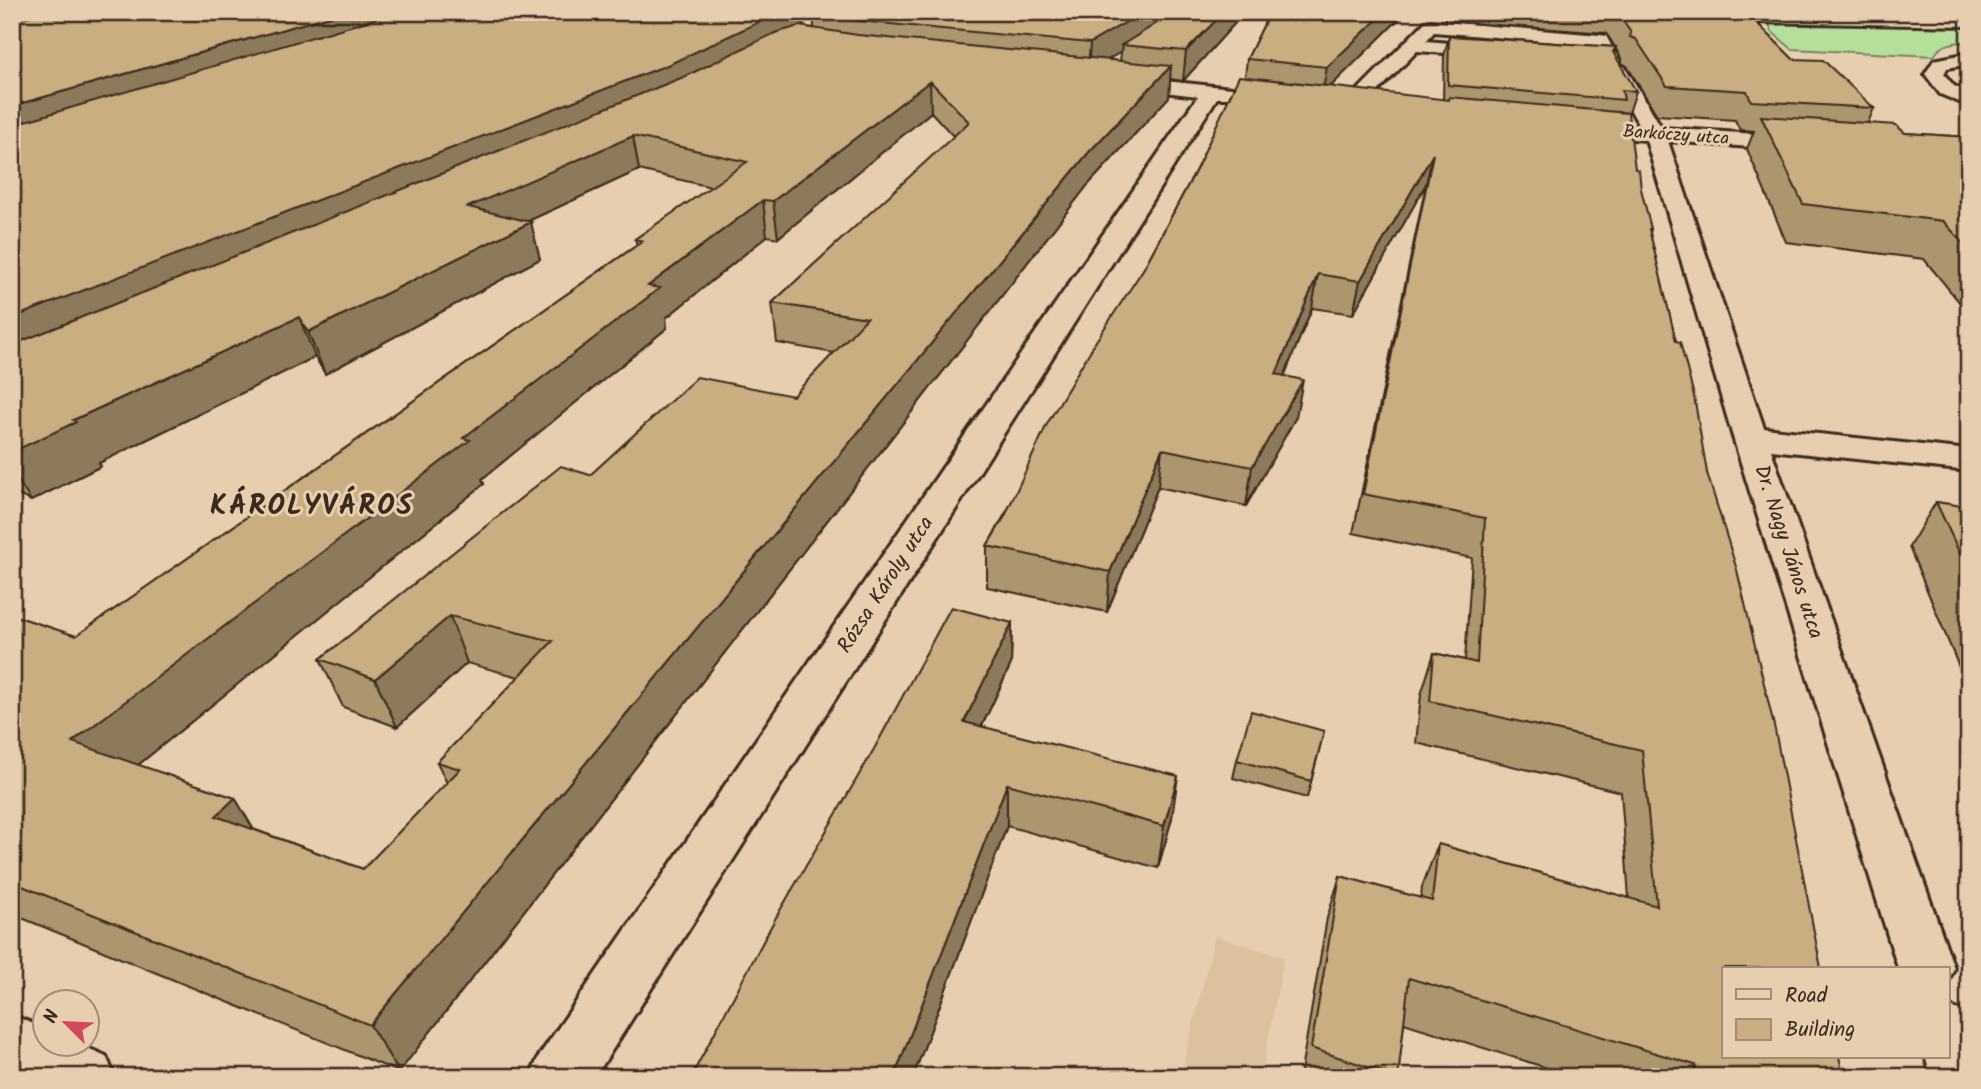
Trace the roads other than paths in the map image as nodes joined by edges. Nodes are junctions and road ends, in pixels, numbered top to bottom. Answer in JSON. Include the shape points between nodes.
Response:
{"nodes":[{"id":1,"x":1685,"y":16,"type":"edge"},
{"id":2,"x":1434,"y":20,"type":"edge"},
{"id":3,"x":1969,"y":21,"type":"edge"},
{"id":4,"x":1413,"y":45,"type":"junction"},
{"id":5,"x":1519,"y":54,"type":"edge"},
{"id":6,"x":1559,"y":57,"type":"edge"},
{"id":7,"x":1969,"y":58,"type":"edge"},
{"id":8,"x":1618,"y":71,"type":"edge"},
{"id":9,"x":1105,"y":72,"type":"edge"},
{"id":10,"x":1969,"y":100,"type":"edge"},
{"id":11,"x":1326,"y":104,"type":"edge"},
{"id":12,"x":1352,"y":107,"type":"junction"},
{"id":13,"x":1378,"y":110,"type":"edge"},
{"id":14,"x":1563,"y":128,"type":"edge"},
{"id":15,"x":1655,"y":135,"type":"junction"},
{"id":16,"x":1831,"y":145,"type":"edge"},
{"id":17,"x":1750,"y":437,"type":"junction"},
{"id":18,"x":1969,"y":461,"type":"edge"},
{"id":19,"x":1926,"y":967,"type":"edge"},
{"id":20,"x":1950,"y":1040,"type":"edge"},
{"id":21,"x":12,"y":1043,"type":"edge"},
{"id":22,"x":85,"y":1077,"type":"edge"},
{"id":23,"x":560,"y":1077,"type":"edge"},
{"id":24,"x":1962,"y":1077,"type":"edge"}],
"edges":[{"from":1,"to":3,"type":"street"},
{"from":2,"to":4,"type":"street"},
{"from":2,"to":6,"type":"street","via":[[1600,40],[1611,61]]},
{"from":4,"to":5,"type":"street"},
{"from":4,"to":12,"type":"street"},
{"from":7,"to":10,"type":"street","via":[[1941,64],[1934,74],[1947,90]]},
{"from":8,"to":15,"type":"street","name":"Dr. Nagy János utca"},
{"from":9,"to":23,"type":"street","name":"Rózsa Károly utca","via":[[1230,94]]},
{"from":11,"to":12,"type":"street"},
{"from":12,"to":13,"type":"street"},
{"from":14,"to":15,"type":"street","name":"Barkóczy utca"},
{"from":15,"to":16,"type":"street","name":"Barkóczy utca"},
{"from":15,"to":17,"type":"street","name":"Dr. Nagy János utca"},
{"from":17,"to":18,"type":"street"},
{"from":17,"to":19,"type":"street","name":"Dr. Nagy János utca"},
{"from":20,"to":24,"type":"street"},
{"from":21,"to":22,"type":"street"}]}
